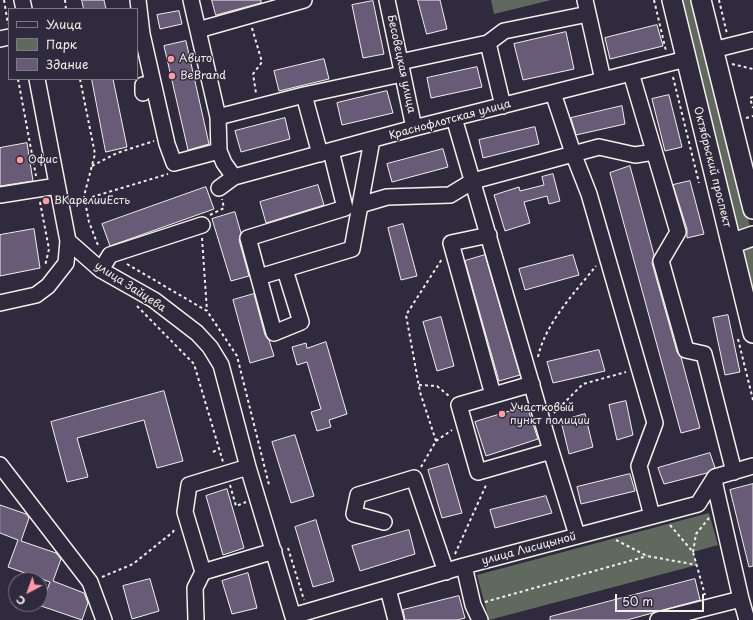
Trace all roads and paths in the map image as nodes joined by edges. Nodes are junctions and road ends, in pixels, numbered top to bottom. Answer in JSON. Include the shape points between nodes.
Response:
{"nodes":[{"id":1,"x":4,"y":0,"type":"edge"},
{"id":2,"x":138,"y":0,"type":"edge"},
{"id":3,"x":191,"y":0,"type":"edge"},
{"id":4,"x":304,"y":0,"type":"edge"},
{"id":5,"x":387,"y":0,"type":"edge"},
{"id":6,"x":672,"y":0,"type":"edge"},
{"id":7,"x":700,"y":0,"type":"edge"},
{"id":8,"x":586,"y":7,"type":"edge"},
{"id":9,"x":248,"y":15,"type":"junction"},
{"id":10,"x":8,"y":22,"type":"edge"},
{"id":11,"x":198,"y":30,"type":"junction"},
{"id":12,"x":140,"y":35,"type":"edge"},
{"id":13,"x":753,"y":40,"type":"edge"},
{"id":14,"x":488,"y":44,"type":"junction"},
{"id":15,"x":713,"y":50,"type":"junction"},
{"id":16,"x":686,"y":59,"type":"junction"},
{"id":17,"x":729,"y":64,"type":"dead end"},
{"id":18,"x":401,"y":68,"type":"junction"},
{"id":19,"x":753,"y":69,"type":"edge"},
{"id":20,"x":631,"y":73,"type":"junction"},
{"id":21,"x":37,"y":80,"type":"edge"},
{"id":22,"x":80,"y":80,"type":"edge"},
{"id":23,"x":603,"y":80,"type":"junction"},
{"id":24,"x":554,"y":93,"type":"junction"},
{"id":25,"x":304,"y":95,"type":"junction"},
{"id":26,"x":753,"y":97,"type":"edge"},
{"id":27,"x":256,"y":100,"type":"dead end"},
{"id":28,"x":503,"y":106,"type":"junction"},
{"id":29,"x":753,"y":108,"type":"edge"},
{"id":30,"x":753,"y":116,"type":"edge"},
{"id":31,"x":218,"y":117,"type":"junction"},
{"id":32,"x":454,"y":118,"type":"junction"},
{"id":33,"x":742,"y":120,"type":"dead end"},
{"id":34,"x":414,"y":128,"type":"junction"},
{"id":35,"x":372,"y":140,"type":"junction"},
{"id":36,"x":161,"y":144,"type":"junction"},
{"id":37,"x":219,"y":151,"type":"junction"},
{"id":38,"x":654,"y":152,"type":"junction"},
{"id":39,"x":325,"y":153,"type":"junction"},
{"id":40,"x":573,"y":153,"type":"junction"},
{"id":41,"x":90,"y":167,"type":"junction"},
{"id":42,"x":174,"y":173,"type":"dead end"},
{"id":43,"x":234,"y":177,"type":"junction"},
{"id":44,"x":473,"y":182,"type":"junction"},
{"id":45,"x":57,"y":186,"type":"junction"},
{"id":46,"x":219,"y":188,"type":"joint"},
{"id":47,"x":0,"y":195,"type":"edge"},
{"id":48,"x":92,"y":197,"type":"dead end"},
{"id":49,"x":360,"y":204,"type":"junction"},
{"id":50,"x":753,"y":209,"type":"edge"},
{"id":51,"x":202,"y":225,"type":"junction"},
{"id":52,"x":489,"y":234,"type":"junction"},
{"id":53,"x":753,"y":236,"type":"edge"},
{"id":54,"x":730,"y":239,"type":"junction"},
{"id":55,"x":68,"y":241,"type":"junction"},
{"id":56,"x":452,"y":243,"type":"junction"},
{"id":57,"x":98,"y":247,"type":"dead end"},
{"id":58,"x":607,"y":254,"type":"junction"},
{"id":59,"x":101,"y":270,"type":"junction"},
{"id":60,"x":285,"y":270,"type":"junction"},
{"id":61,"x":259,"y":277,"type":"junction"},
{"id":62,"x":0,"y":303,"type":"edge"},
{"id":63,"x":133,"y":303,"type":"dead end"},
{"id":64,"x":207,"y":311,"type":"dead end"},
{"id":65,"x":753,"y":334,"type":"edge"},
{"id":66,"x":537,"y":361,"type":"dead end"},
{"id":67,"x":639,"y":368,"type":"junction"},
{"id":68,"x":532,"y":384,"type":"junction"},
{"id":69,"x":419,"y":385,"type":"junction"},
{"id":70,"x":493,"y":395,"type":"junction"},
{"id":71,"x":459,"y":405,"type":"junction"},
{"id":72,"x":464,"y":422,"type":"junction"},
{"id":73,"x":544,"y":424,"type":"junction"},
{"id":74,"x":436,"y":441,"type":"junction"},
{"id":75,"x":219,"y":449,"type":"junction"},
{"id":76,"x":551,"y":451,"type":"junction"},
{"id":77,"x":213,"y":452,"type":"dead end"},
{"id":78,"x":0,"y":465,"type":"edge"},
{"id":79,"x":753,"y":466,"type":"edge"},
{"id":80,"x":248,"y":467,"type":"junction"},
{"id":81,"x":494,"y":468,"type":"junction"},
{"id":82,"x":734,"y":472,"type":"junction"},
{"id":83,"x":227,"y":475,"type":"junction"},
{"id":84,"x":715,"y":477,"type":"junction"},
{"id":85,"x":414,"y":478,"type":"junction"},
{"id":86,"x":719,"y":504,"type":"junction"},
{"id":87,"x":236,"y":506,"type":"dead end"},
{"id":88,"x":186,"y":512,"type":"junction"},
{"id":89,"x":657,"y":514,"type":"junction"},
{"id":90,"x":384,"y":522,"type":"dead end"},
{"id":91,"x":596,"y":530,"type":"junction"},
{"id":92,"x":577,"y":535,"type":"junction"},
{"id":93,"x":274,"y":551,"type":"junction"},
{"id":94,"x":693,"y":552,"type":"junction"},
{"id":95,"x":647,"y":556,"type":"junction"},
{"id":96,"x":696,"y":565,"type":"junction"},
{"id":97,"x":464,"y":566,"type":"junction"},
{"id":98,"x":203,"y":572,"type":"junction"},
{"id":99,"x":446,"y":572,"type":"junction"},
{"id":100,"x":90,"y":582,"type":"junction"},
{"id":101,"x":388,"y":589,"type":"junction"},
{"id":102,"x":472,"y":599,"type":"junction"},
{"id":103,"x":742,"y":599,"type":"junction"},
{"id":104,"x":708,"y":608,"type":"junction"},
{"id":105,"x":293,"y":618,"type":"edge"},
{"id":106,"x":104,"y":620,"type":"edge"},
{"id":107,"x":196,"y":620,"type":"edge"},
{"id":108,"x":396,"y":620,"type":"edge"},
{"id":109,"x":469,"y":620,"type":"edge"},
{"id":110,"x":480,"y":620,"type":"edge"},
{"id":111,"x":658,"y":620,"type":"edge"},
{"id":112,"x":747,"y":620,"type":"edge"}],
"edges":[{"from":1,"to":10,"type":"path"},
{"from":2,"to":12,"type":"street"},
{"from":3,"to":11,"type":"street"},
{"from":4,"to":9,"type":"street"},
{"from":5,"to":18,"type":"street","name":"Бесовецкая улица"},
{"from":6,"to":16,"type":"main road","name":"Октябрьский проспект"},
{"from":7,"to":15,"type":"main road"},
{"from":8,"to":14,"type":"street","via":[[504,31]]},
{"from":8,"to":23,"type":"street"},
{"from":9,"to":11,"type":"street"},
{"from":9,"to":27,"type":"path","via":[[262,62],[253,74]]},
{"from":11,"to":31,"type":"street"},
{"from":12,"to":36,"type":"street","via":[[148,88]]},
{"from":13,"to":15,"type":"street"},
{"from":14,"to":18,"type":"street"},
{"from":14,"to":28,"type":"street"},
{"from":15,"to":50,"type":"main road"},
{"from":16,"to":20,"type":"street","name":"Краснофлотская улица"},
{"from":16,"to":54,"type":"main road","name":"Октябрьский проспект"},
{"from":17,"to":19,"type":"path"},
{"from":18,"to":25,"type":"street"},
{"from":18,"to":34,"type":"street","name":"Бесовецкая улица"},
{"from":20,"to":23,"type":"street","name":"Краснофлотская улица"},
{"from":20,"to":38,"type":"street"},
{"from":21,"to":45,"type":"street"},
{"from":22,"to":41,"type":"path","via":[[95,154]]},
{"from":23,"to":24,"type":"street","name":"Краснофлотская улица"},
{"from":24,"to":28,"type":"street","name":"Краснофлотская улица"},
{"from":24,"to":40,"type":"street"},
{"from":25,"to":31,"type":"street"},
{"from":25,"to":39,"type":"street"},
{"from":26,"to":29,"type":"path","via":[[750,98]]},
{"from":28,"to":32,"type":"street","name":"Краснофлотская улица"},
{"from":30,"to":33,"type":"path"},
{"from":31,"to":37,"type":"street"},
{"from":32,"to":34,"type":"street","name":"Краснофлотская улица"},
{"from":32,"to":44,"type":"street"},
{"from":34,"to":35,"type":"street","name":"Краснофлотская улица"},
{"from":35,"to":39,"type":"street","name":"Краснофлотская улица"},
{"from":35,"to":49,"type":"street"},
{"from":36,"to":37,"type":"street","via":[[174,164]]},
{"from":36,"to":41,"type":"path","via":[[117,153]]},
{"from":37,"to":43,"type":"street"},
{"from":38,"to":40,"type":"street","via":[[635,155],[598,147]]},
{"from":38,"to":82,"type":"street","via":[[678,232],[661,261],[686,350],[704,354]]},
{"from":39,"to":43,"type":"street","name":"Краснофлотская улица"},
{"from":39,"to":61,"type":"street","via":[[345,208],[248,238]]},
{"from":40,"to":44,"type":"street"},
{"from":40,"to":58,"type":"street","via":[[590,194]]},
{"from":41,"to":57,"type":"path","via":[[84,196],[89,222]]},
{"from":42,"to":48,"type":"path"},
{"from":43,"to":46,"type":"street","name":"Краснофлотская улица"},
{"from":44,"to":49,"type":"street","via":[[450,195],[387,197]]},
{"from":44,"to":52,"type":"street"},
{"from":45,"to":47,"type":"street"},
{"from":45,"to":55,"type":"street"},
{"from":46,"to":51,"type":"path","via":[[224,208],[210,215]]},
{"from":49,"to":60,"type":"street","via":[[352,249]]},
{"from":51,"to":59,"type":"street","via":[[110,255]]},
{"from":51,"to":64,"type":"path"},
{"from":52,"to":56,"type":"street"},
{"from":52,"to":68,"type":"street"},
{"from":53,"to":54,"type":"main road","via":[[739,241]]},
{"from":54,"to":65,"type":"main road","name":"Октябрьский проспект"},
{"from":55,"to":59,"type":"street","name":"улица Зайцева"},
{"from":55,"to":62,"type":"street","via":[[66,262],[48,286],[36,295]]},
{"from":56,"to":69,"type":"path","via":[[406,315]]},
{"from":56,"to":70,"type":"street"},
{"from":58,"to":66,"type":"path","via":[[567,301],[540,346]]},
{"from":58,"to":67,"type":"street"},
{"from":59,"to":80,"type":"street","name":"улица Зайцева","via":[[154,300],[197,333],[210,347],[220,365]]},
{"from":60,"to":61,"type":"street"},
{"from":60,"to":61,"type":"street","via":[[300,322],[274,333]]},
{"from":63,"to":75,"type":"path","via":[[194,364]]},
{"from":67,"to":73,"type":"path","via":[[583,384]]},
{"from":67,"to":89,"type":"street","via":[[655,423],[639,466]]},
{"from":68,"to":70,"type":"street"},
{"from":68,"to":73,"type":"street"},
{"from":69,"to":71,"type":"path","via":[[437,386]]},
{"from":69,"to":74,"type":"path"},
{"from":70,"to":71,"type":"street"},
{"from":71,"to":72,"type":"street"},
{"from":72,"to":74,"type":"path"},
{"from":72,"to":81,"type":"street","via":[[478,472]]},
{"from":73,"to":76,"type":"street"},
{"from":74,"to":85,"type":"path"},
{"from":75,"to":77,"type":"path"},
{"from":75,"to":83,"type":"path"},
{"from":76,"to":81,"type":"street"},
{"from":76,"to":92,"type":"street"},
{"from":78,"to":100,"type":"street"},
{"from":79,"to":82,"type":"street"},
{"from":80,"to":83,"type":"street"},
{"from":80,"to":93,"type":"street","name":"улица Зайцева"},
{"from":81,"to":99,"type":"path"},
{"from":82,"to":84,"type":"street"},
{"from":83,"to":87,"type":"path"},
{"from":83,"to":88,"type":"street","via":[[190,485]]},
{"from":84,"to":86,"type":"street"},
{"from":84,"to":89,"type":"street","name":"улица Лисицыной","via":[[698,504]]},
{"from":85,"to":90,"type":"street","via":[[358,495],[354,514]]},
{"from":85,"to":99,"type":"street"},
{"from":86,"to":94,"type":"path","via":[[696,534]]},
{"from":86,"to":103,"type":"street"},
{"from":88,"to":98,"type":"street"},
{"from":88,"to":100,"type":"path","via":[[173,532],[133,564]]},
{"from":89,"to":91,"type":"street","name":"улица Лисицыной"},
{"from":89,"to":94,"type":"path"},
{"from":91,"to":92,"type":"street","name":"улица Лисицыной"},
{"from":91,"to":95,"type":"path"},
{"from":92,"to":97,"type":"street","name":"улица Лисицыной"},
{"from":93,"to":98,"type":"street"},
{"from":93,"to":105,"type":"street","name":"улица Зайцева"},
{"from":94,"to":96,"type":"path"},
{"from":95,"to":96,"type":"path"},
{"from":95,"to":102,"type":"path"},
{"from":96,"to":104,"type":"path"},
{"from":97,"to":99,"type":"street","name":"улица Лисицыной"},
{"from":97,"to":102,"type":"street"},
{"from":98,"to":107,"type":"street","via":[[195,588]]},
{"from":99,"to":101,"type":"street","name":"улица Лисицыной"},
{"from":100,"to":106,"type":"street"},
{"from":101,"to":105,"type":"street","name":"улица Лисицыной"},
{"from":101,"to":108,"type":"street"},
{"from":102,"to":109,"type":"street"},
{"from":102,"to":110,"type":"street"},
{"from":103,"to":104,"type":"street"},
{"from":103,"to":112,"type":"street"},
{"from":104,"to":111,"type":"street"}]}
